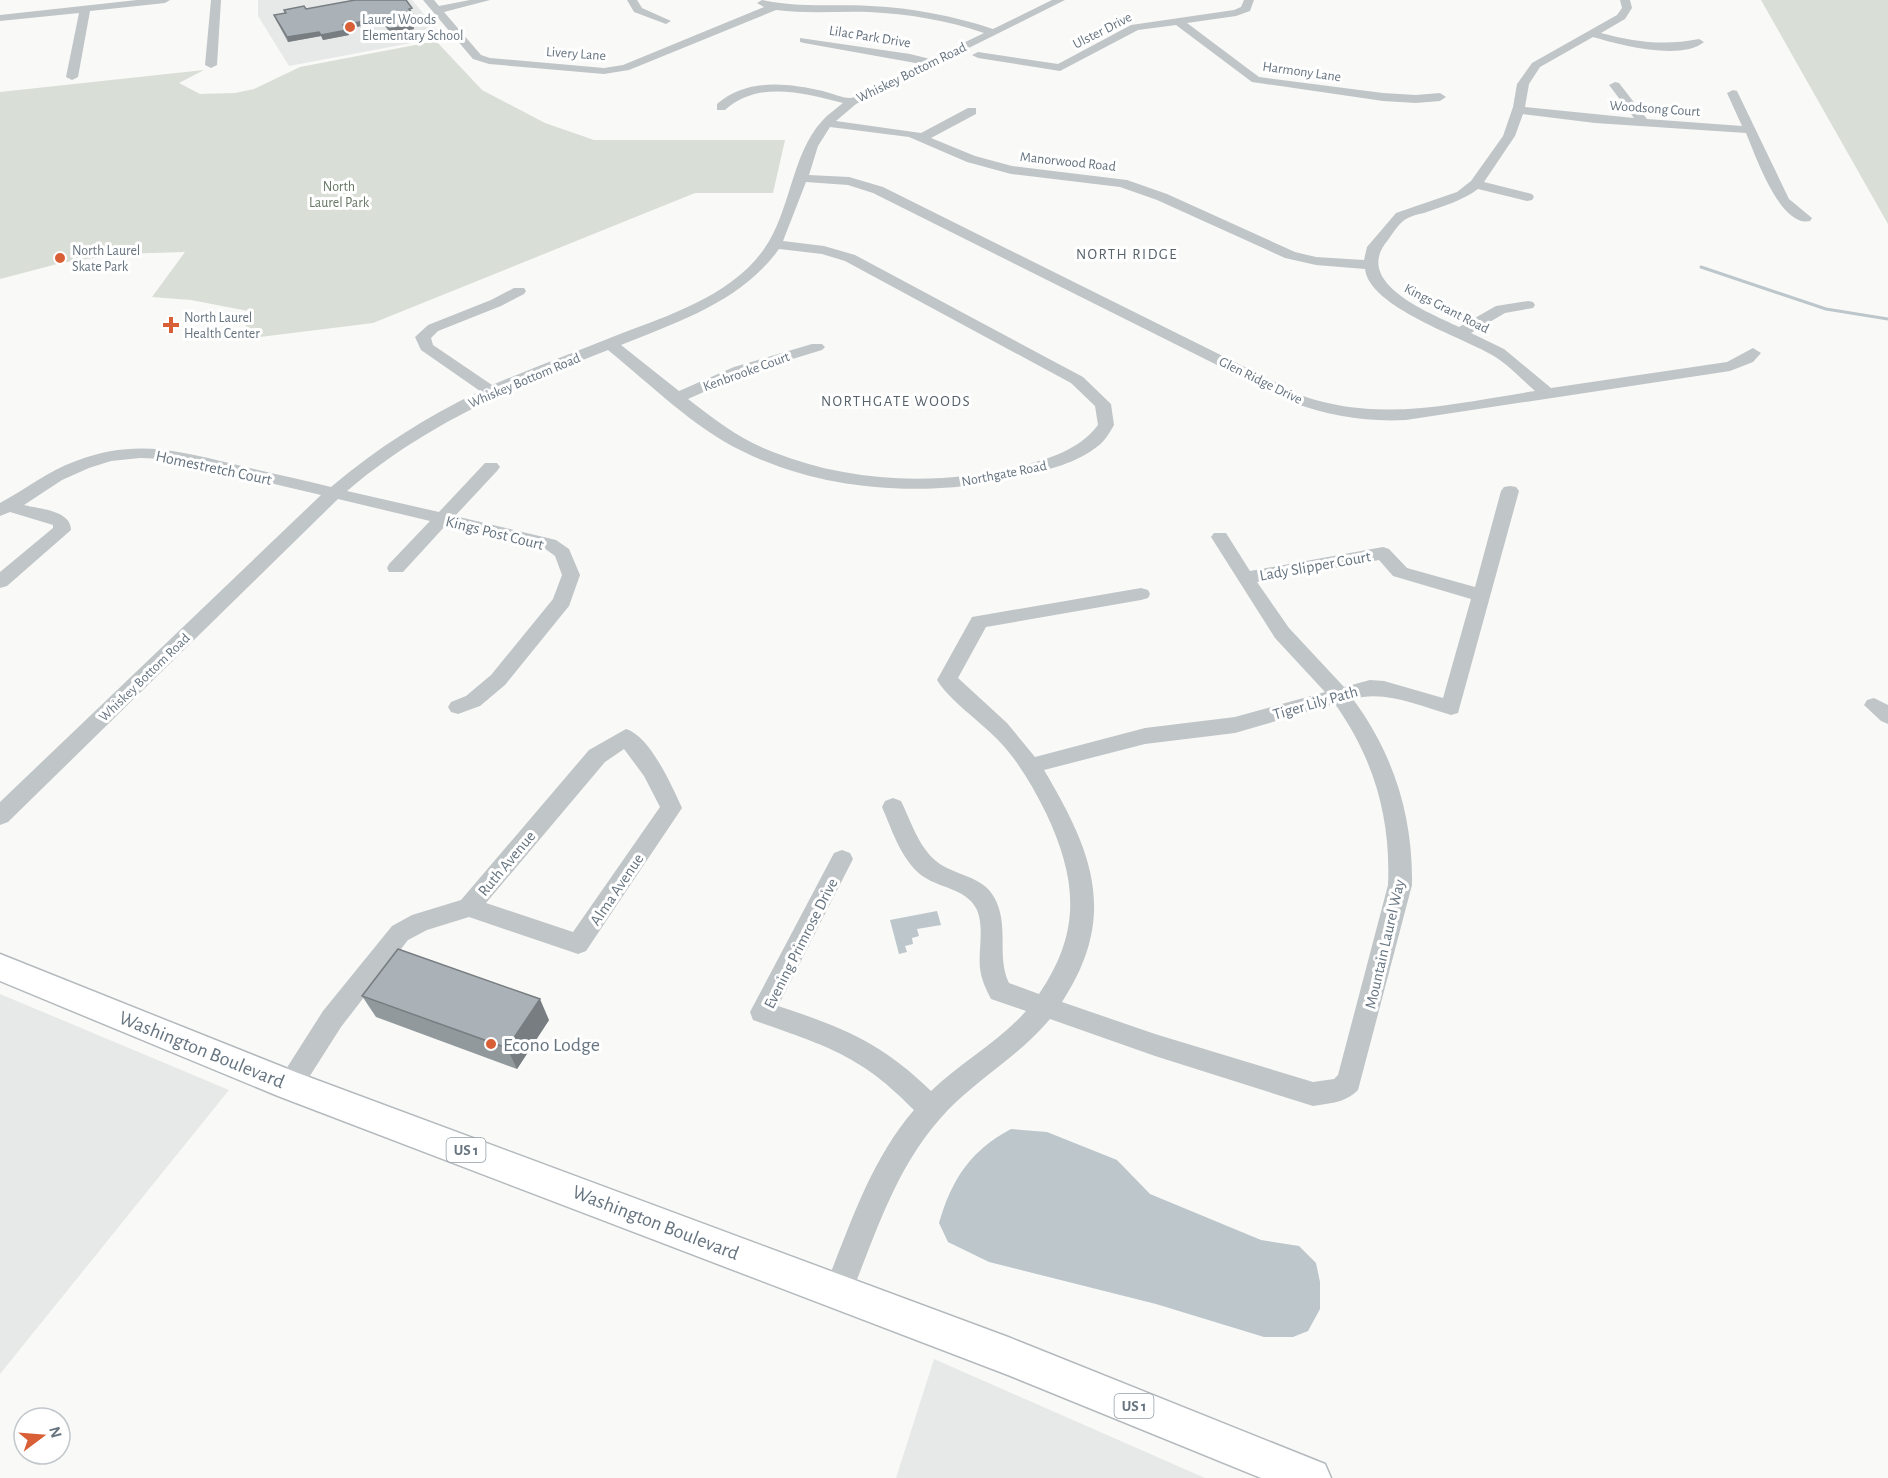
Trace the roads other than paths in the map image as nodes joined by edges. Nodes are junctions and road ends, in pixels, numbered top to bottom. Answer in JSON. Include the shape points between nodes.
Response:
{"nodes":[{"id":1,"x":165,"y":0,"type":"edge"},
{"id":2,"x":216,"y":0,"type":"edge"},
{"id":3,"x":428,"y":0,"type":"edge"},
{"id":4,"x":632,"y":0,"type":"edge"},
{"id":5,"x":752,"y":0,"type":"edge"},
{"id":6,"x":861,"y":0,"type":"edge"},
{"id":7,"x":1060,"y":0,"type":"edge"},
{"id":8,"x":1249,"y":0,"type":"edge"},
{"id":9,"x":1625,"y":0,"type":"edge"},
{"id":10,"x":484,"y":1,"type":"edge"},
{"id":11,"x":92,"y":5,"type":"edge"},
{"id":12,"x":1200,"y":5,"type":"dead end"},
{"id":13,"x":774,"y":7,"type":"junction"},
{"id":14,"x":853,"y":9,"type":"junction"},
{"id":15,"x":436,"y":10,"type":"junction"},
{"id":16,"x":1214,"y":16,"type":"junction"},
{"id":17,"x":0,"y":18,"type":"edge"},
{"id":18,"x":666,"y":21,"type":"dead end"},
{"id":19,"x":1178,"y":21,"type":"junction"},
{"id":20,"x":992,"y":32,"type":"junction"},
{"id":21,"x":1594,"y":34,"type":"junction"},
{"id":22,"x":804,"y":40,"type":"dead end"},
{"id":23,"x":1699,"y":42,"type":"dead end"},
{"id":24,"x":978,"y":55,"type":"dead end"},
{"id":25,"x":931,"y":63,"type":"junction"},
{"id":26,"x":211,"y":65,"type":"dead end"},
{"id":27,"x":72,"y":77,"type":"dead end"},
{"id":28,"x":1615,"y":85,"type":"dead end"},
{"id":29,"x":1734,"y":93,"type":"dead end"},
{"id":30,"x":1440,"y":97,"type":"dead end"},
{"id":31,"x":852,"y":102,"type":"junction"},
{"id":32,"x":721,"y":107,"type":"dead end"},
{"id":33,"x":1518,"y":110,"type":"junction"},
{"id":34,"x":972,"y":111,"type":"dead end"},
{"id":35,"x":1643,"y":122,"type":"junction"},
{"id":36,"x":826,"y":123,"type":"junction"},
{"id":37,"x":1750,"y":130,"type":"junction"},
{"id":38,"x":923,"y":137,"type":"junction"},
{"id":39,"x":800,"y":178,"type":"junction"},
{"id":40,"x":1476,"y":184,"type":"junction"},
{"id":41,"x":1527,"y":197,"type":"dead end"},
{"id":42,"x":1805,"y":218,"type":"dead end"},
{"id":43,"x":775,"y":244,"type":"junction"},
{"id":44,"x":1371,"y":265,"type":"junction"},
{"id":45,"x":519,"y":291,"type":"dead end"},
{"id":46,"x":1528,"y":305,"type":"dead end"},
{"id":47,"x":1460,"y":333,"type":"junction"},
{"id":48,"x":610,"y":344,"type":"junction"},
{"id":49,"x":817,"y":347,"type":"dead end"},
{"id":50,"x":1753,"y":353,"type":"dead end"},
{"id":51,"x":492,"y":392,"type":"junction"},
{"id":52,"x":1547,"y":393,"type":"junction"},
{"id":53,"x":677,"y":398,"type":"junction"},
{"id":54,"x":491,"y":467,"type":"dead end"},
{"id":55,"x":1510,"y":491,"type":"dead end"},
{"id":56,"x":333,"y":494,"type":"junction"},
{"id":57,"x":4,"y":508,"type":"edge"},
{"id":58,"x":442,"y":519,"type":"junction"},
{"id":59,"x":1220,"y":537,"type":"dead end"},
{"id":60,"x":396,"y":568,"type":"dead end"},
{"id":61,"x":1246,"y":578,"type":"junction"},
{"id":62,"x":0,"y":582,"type":"edge"},
{"id":63,"x":1141,"y":594,"type":"dead end"},
{"id":64,"x":1481,"y":595,"type":"junction"},
{"id":65,"x":1339,"y":695,"type":"junction"},
{"id":66,"x":458,"y":707,"type":"dead end"},
{"id":67,"x":626,"y":737,"type":"joint"},
{"id":68,"x":1030,"y":766,"type":"junction"},
{"id":69,"x":893,"y":807,"type":"dead end"},
{"id":70,"x":0,"y":816,"type":"edge"},
{"id":71,"x":842,"y":859,"type":"dead end"},
{"id":72,"x":469,"y":907,"type":"junction"},
{"id":73,"x":0,"y":967,"type":"edge"},
{"id":74,"x":1044,"y":1008,"type":"junction"},
{"id":75,"x":290,"y":1085,"type":"junction"},
{"id":76,"x":931,"y":1109,"type":"junction"},
{"id":77,"x":838,"y":1292,"type":"junction"},
{"id":78,"x":1311,"y":1478,"type":"edge"}],
"edges":[{"from":1,"to":11,"type":"street"},
{"from":2,"to":26,"type":"street"},
{"from":3,"to":15,"type":"street","name":"Livery Lane"},
{"from":4,"to":18,"type":"street","via":[[638,10]]},
{"from":5,"to":13,"type":"street"},
{"from":6,"to":14,"type":"street"},
{"from":7,"to":20,"type":"street","name":"Whiskey Bottom Road"},
{"from":8,"to":16,"type":"street","name":"Ulster Drive","via":[[1242,11]]},
{"from":9,"to":21,"type":"street","via":[[1626,13]]},
{"from":10,"to":15,"type":"street"},
{"from":11,"to":17,"type":"street"},
{"from":11,"to":27,"type":"street"},
{"from":12,"to":16,"type":"street"},
{"from":13,"to":14,"type":"street"},
{"from":13,"to":15,"type":"street","name":"Livery Lane","via":[[625,68],[604,71],[477,57]]},
{"from":14,"to":20,"type":"street","via":[[956,22]]},
{"from":16,"to":19,"type":"street","name":"Ulster Drive"},
{"from":19,"to":24,"type":"street","name":"Ulster Drive","via":[[1135,27],[1055,68]]},
{"from":19,"to":30,"type":"street","name":"Harmony Lane","via":[[1256,80],[1383,97]]},
{"from":20,"to":25,"type":"street","name":"Whiskey Bottom Road"},
{"from":21,"to":23,"type":"street","via":[[1641,46]]},
{"from":21,"to":33,"type":"street","via":[[1536,65],[1523,84]]},
{"from":22,"to":25,"type":"street","name":"Lilac Park Drive"},
{"from":25,"to":31,"type":"street","name":"Whiskey Bottom Road"},
{"from":28,"to":35,"type":"street"},
{"from":29,"to":37,"type":"street"},
{"from":31,"to":32,"type":"street","via":[[803,90],[775,88],[737,95]]},
{"from":31,"to":36,"type":"street","name":"Whiskey Bottom Road"},
{"from":33,"to":35,"type":"street","name":"Woodsong Court"},
{"from":33,"to":40,"type":"street","via":[[1509,136]]},
{"from":34,"to":38,"type":"street"},
{"from":35,"to":37,"type":"street","name":"Woodsong Court"},
{"from":36,"to":38,"type":"street","name":"Manorwood Road"},
{"from":36,"to":39,"type":"street","name":"Whiskey Bottom Road"},
{"from":37,"to":42,"type":"street","via":[[1783,201]]},
{"from":38,"to":44,"type":"street","name":"Manorwood Road","via":[[1004,169],[1135,186],[1290,255]]},
{"from":39,"to":43,"type":"street","name":"Whiskey Bottom Road"},
{"from":39,"to":52,"type":"street","name":"Glen Ridge Drive","via":[[849,182],[878,190],[1318,407],[1383,417]]},
{"from":40,"to":41,"type":"street"},
{"from":40,"to":44,"type":"street","via":[[1462,195],[1401,216],[1374,248]]},
{"from":43,"to":48,"type":"street","name":"Whiskey Bottom Road","via":[[750,273],[706,302]]},
{"from":43,"to":53,"type":"street","name":"Northgate Road","via":[[824,250],[850,258],[1077,380],[1088,387],[1103,408],[1106,418],[1098,440],[1061,461],[989,478],[954,483],[879,482],[809,470],[753,450],[730,439]]},
{"from":44,"to":47,"type":"street","name":"Kings Grant Road","via":[[1380,285],[1401,304]]},
{"from":45,"to":51,"type":"street","via":[[434,328],[423,337],[426,347]]},
{"from":46,"to":47,"type":"street","via":[[1501,309]]},
{"from":47,"to":52,"type":"street","name":"Kings Grant Road","via":[[1499,352]]},
{"from":48,"to":51,"type":"street","name":"Whiskey Bottom Road"},
{"from":48,"to":53,"type":"street","name":"Northgate Road"},
{"from":49,"to":53,"type":"street","name":"Kenbrooke Court","via":[[740,370]]},
{"from":50,"to":52,"type":"street","name":"Glen Ridge Drive","via":[[1730,366]]},
{"from":51,"to":56,"type":"street","name":"Whiskey Bottom Road","via":[[418,431]]},
{"from":54,"to":58,"type":"street"},
{"from":55,"to":64,"type":"street","name":"Tiger Lily Path"},
{"from":56,"to":57,"type":"street","name":"Homestretch Court","via":[[152,452],[114,456],[77,466]]},
{"from":56,"to":58,"type":"street","name":"Kings Post Court"},
{"from":56,"to":70,"type":"street","name":"Whiskey Bottom Road"},
{"from":57,"to":62,"type":"street","via":[[58,519],[62,530]]},
{"from":58,"to":60,"type":"street"},
{"from":58,"to":66,"type":"street","name":"Kings Post Court","via":[[550,544],[563,553],[571,575],[562,601],[498,680],[473,701]]},
{"from":59,"to":61,"type":"street","name":"Mountain Laurel Way"},
{"from":61,"to":64,"type":"street","name":"Lady Slipper Court","via":[[1383,553],[1400,572]]},
{"from":61,"to":65,"type":"street","name":"Mountain Laurel Way","via":[[1284,635]]},
{"from":63,"to":68,"type":"street","via":[[979,622],[946,680],[1002,732]]},
{"from":64,"to":65,"type":"street","name":"Tiger Lily Path","via":[[1451,708],[1384,688],[1370,687]]},
{"from":65,"to":68,"type":"street","name":"Tiger Lily Path","via":[[1235,725],[1137,738]]},
{"from":65,"to":74,"type":"street","name":"Mountain Laurel Way","via":[[1368,739],[1389,789],[1397,816],[1401,863],[1395,908],[1349,1082],[1340,1090],[1313,1094]]},
{"from":67,"to":72,"type":"street","name":"Ruth Avenue","via":[[597,756]]},
{"from":67,"to":72,"type":"street","name":"Alma Avenue","via":[[639,751],[671,808],[578,944]]},
{"from":68,"to":74,"type":"street","via":[[1075,851],[1082,885],[1083,913],[1077,944],[1062,982]]},
{"from":69,"to":74,"type":"street","name":"Mountain Laurel Way","via":[[925,866],[978,892],[984,901],[992,926],[995,984],[1000,991]]},
{"from":71,"to":76,"type":"street","name":"Evening Primrose Drive","via":[[762,1012],[862,1051],[907,1084]]},
{"from":72,"to":75,"type":"street","name":"Ruth Avenue","via":[[420,922],[400,933],[332,1019]]},
{"from":73,"to":75,"type":"main road","name":"Washington Boulevard","number":"US 1"},
{"from":74,"to":76,"type":"street","via":[[1029,1026]]},
{"from":75,"to":77,"type":"main road","name":"Washington Boulevard","number":"US 1"},
{"from":76,"to":77,"type":"street","via":[[893,1160]]},
{"from":77,"to":78,"type":"main road","name":"Washington Boulevard","number":"US 1"}]}
